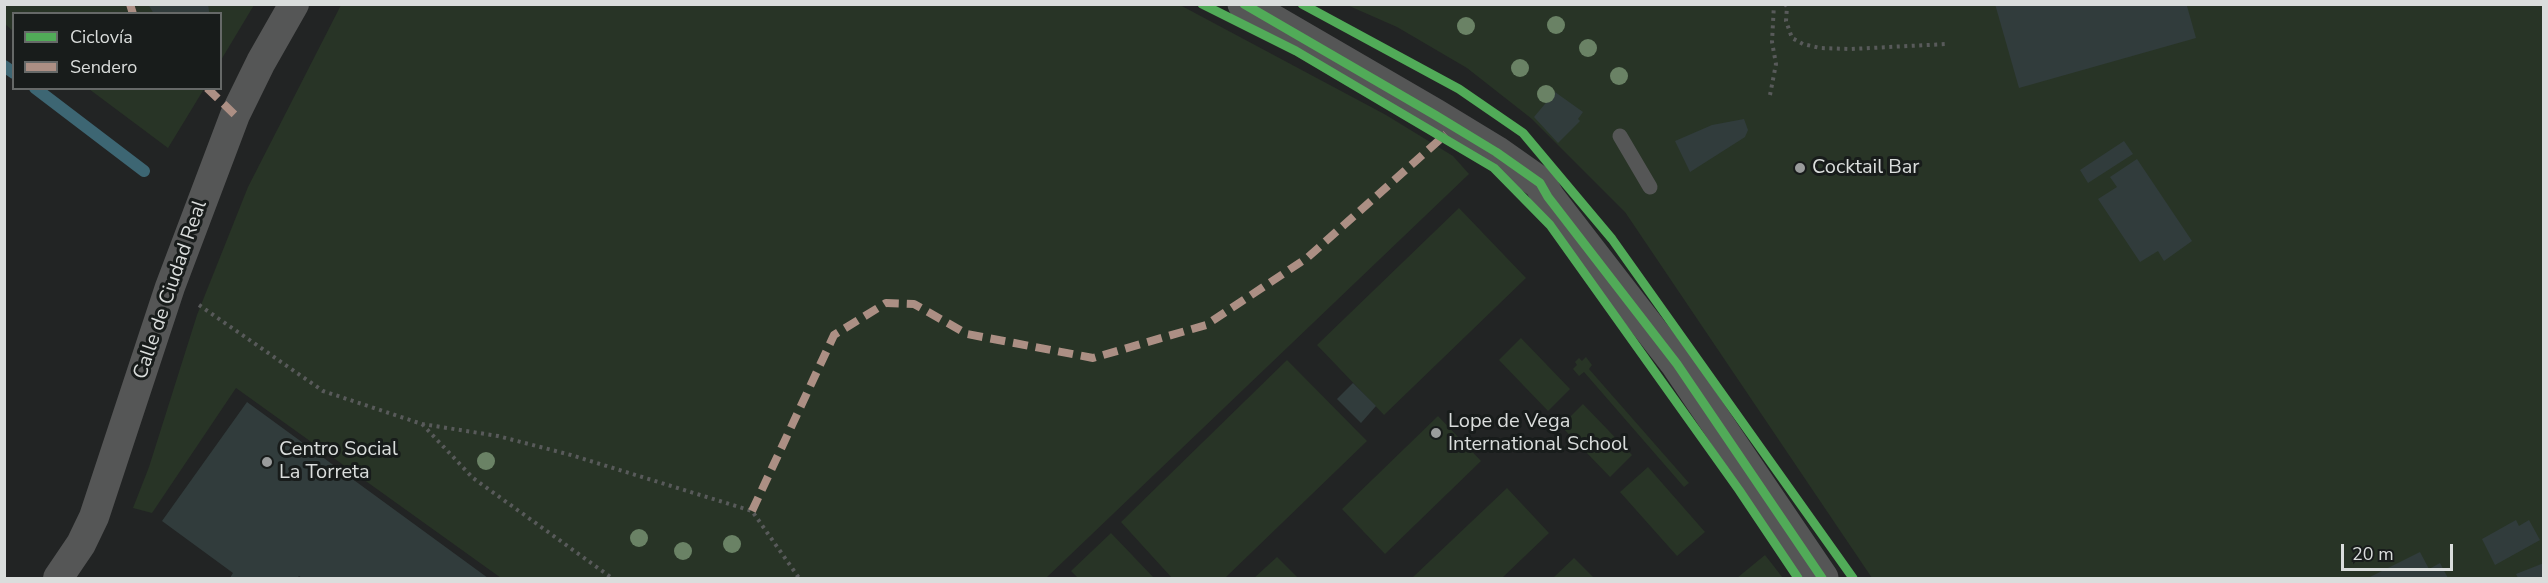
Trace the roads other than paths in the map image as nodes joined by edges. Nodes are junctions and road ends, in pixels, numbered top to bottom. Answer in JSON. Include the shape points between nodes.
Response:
{"nodes":[{"id":1,"x":294,"y":4,"type":"edge"},
{"id":2,"x":1244,"y":4,"type":"edge"},
{"id":3,"x":1620,"y":136,"type":"dead end"},
{"id":4,"x":1650,"y":187,"type":"dead end"},
{"id":5,"x":58,"y":579,"type":"edge"},
{"id":6,"x":1822,"y":579,"type":"edge"}],
"edges":[{"from":1,"to":5,"type":"street","name":"Calle de Ciudad Real","via":[[235,115],[170,287],[94,517]]},
{"from":2,"to":6,"type":"street","via":[[1445,121],[1540,183],[1677,364]]},
{"from":3,"to":4,"type":"lane"}]}
